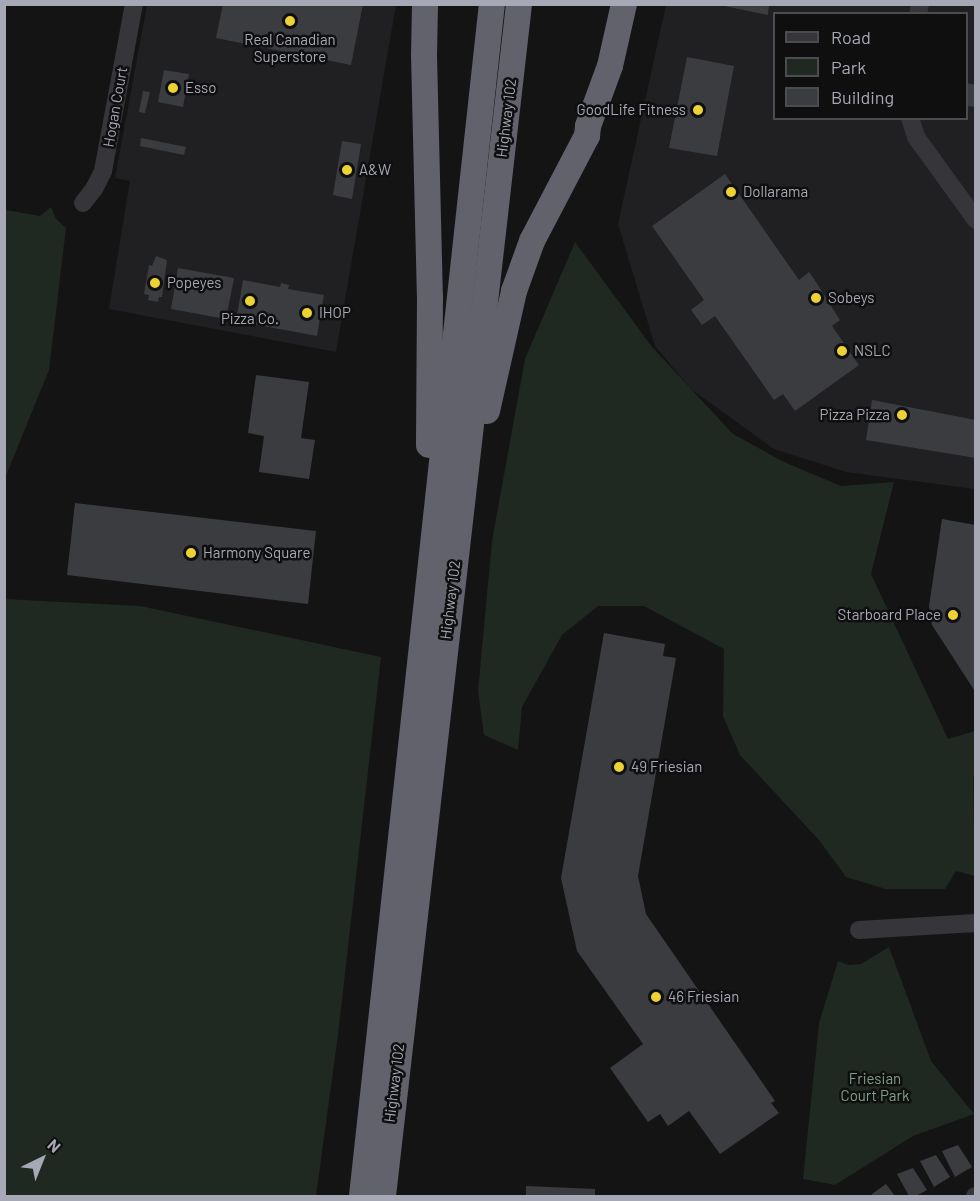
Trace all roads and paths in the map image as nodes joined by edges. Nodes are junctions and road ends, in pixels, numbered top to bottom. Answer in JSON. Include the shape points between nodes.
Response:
{"nodes":[{"id":1,"x":134,"y":4,"type":"edge"},
{"id":2,"x":425,"y":4,"type":"edge"},
{"id":3,"x":492,"y":4,"type":"edge"},
{"id":4,"x":519,"y":4,"type":"edge"},
{"id":5,"x":624,"y":4,"type":"edge"},
{"id":6,"x":639,"y":4,"type":"edge"},
{"id":7,"x":911,"y":120,"type":"edge"},
{"id":8,"x":587,"y":136,"type":"junction"},
{"id":9,"x":82,"y":203,"type":"dead end"},
{"id":10,"x":975,"y":220,"type":"edge"},
{"id":11,"x":441,"y":573,"type":"junction"},
{"id":12,"x":975,"y":923,"type":"edge"},
{"id":13,"x":859,"y":930,"type":"dead end"},
{"id":14,"x":362,"y":1197,"type":"edge"},
{"id":15,"x":383,"y":1197,"type":"edge"}],
"edges":[{"from":1,"to":9,"type":"street","name":"Hogan Court","via":[[103,171]]},
{"from":2,"to":11,"type":"highway","via":[[430,297]]},
{"from":3,"to":11,"type":"highway","name":"Highway 102"},
{"from":4,"to":11,"type":"highway","name":"Highway 102"},
{"from":5,"to":8,"type":"highway","via":[[610,66]]},
{"from":6,"to":8,"type":"highway","via":[[607,108],[595,132]]},
{"from":7,"to":10,"type":"street","via":[[916,137]]},
{"from":8,"to":11,"type":"highway","via":[[532,241],[514,291]]},
{"from":11,"to":14,"type":"highway","name":"Highway 102"},
{"from":11,"to":15,"type":"highway","name":"Highway 102"},
{"from":12,"to":13,"type":"street"}]}
